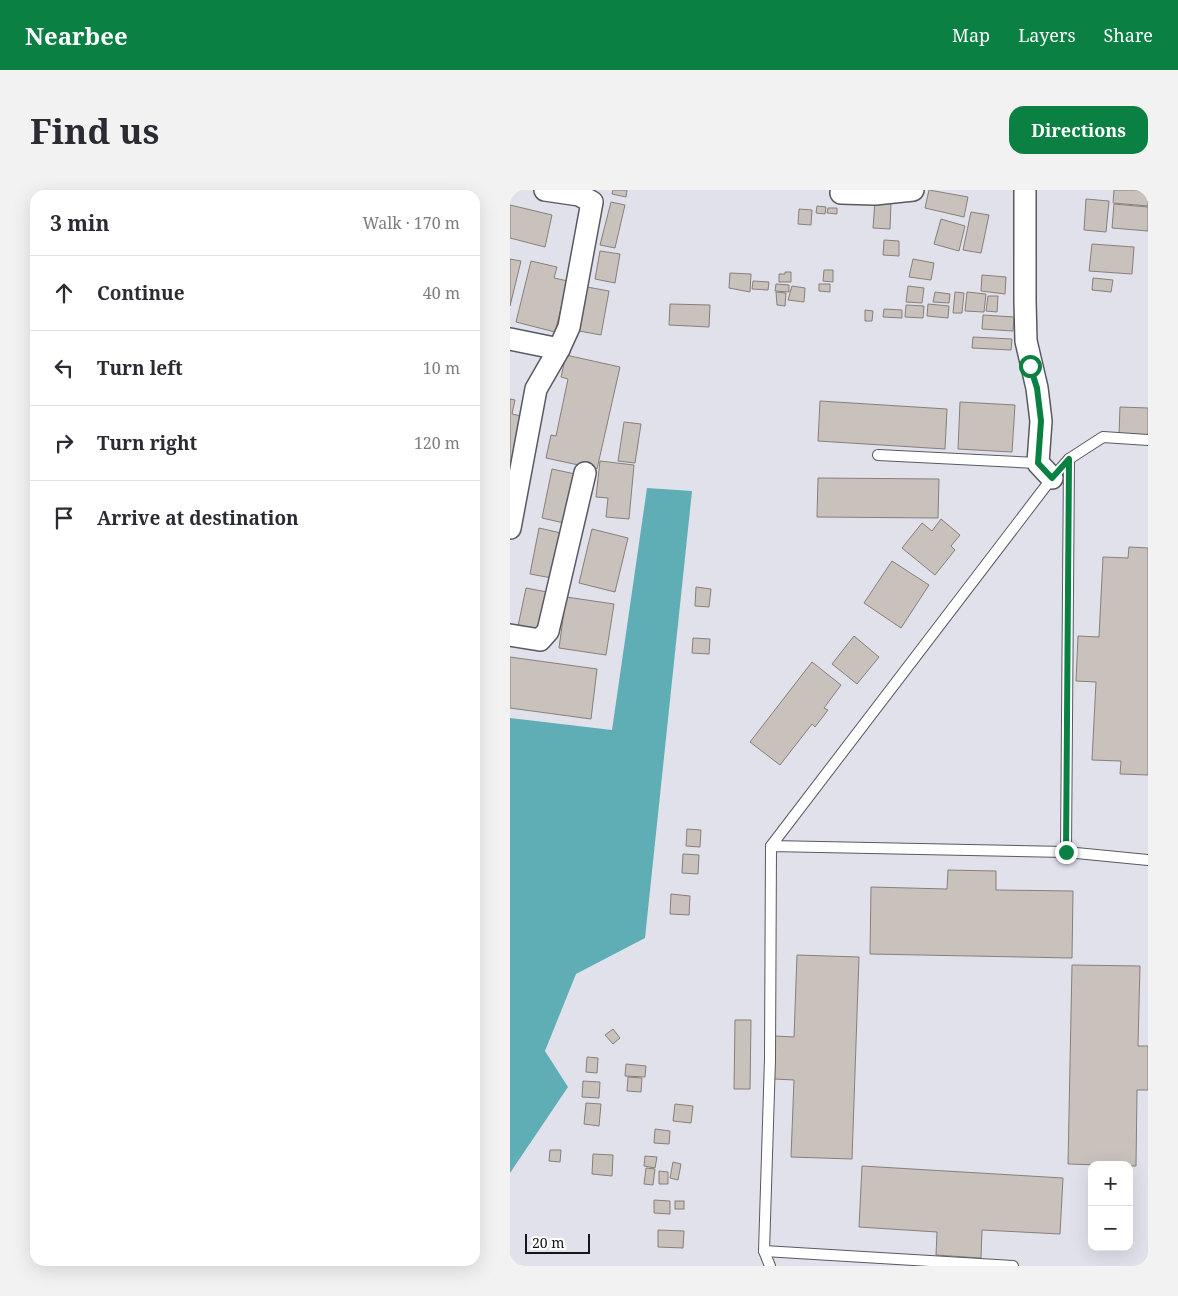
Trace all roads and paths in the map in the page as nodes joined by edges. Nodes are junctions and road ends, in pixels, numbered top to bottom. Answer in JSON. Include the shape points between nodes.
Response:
{"nodes":[{"id":1,"x":545,"y":190,"type":"edge"},
{"id":2,"x":913,"y":190,"type":"edge"},
{"id":3,"x":1025,"y":190,"type":"edge"},
{"id":4,"x":841,"y":193,"type":"dead end"},
{"id":5,"x":510,"y":339,"type":"edge"},
{"id":6,"x":559,"y":349,"type":"junction"},
{"id":7,"x":1148,"y":440,"type":"edge"},
{"id":8,"x":878,"y":455,"type":"dead end"},
{"id":9,"x":1069,"y":459,"type":"junction"},
{"id":10,"x":1045,"y":470,"type":"junction"},
{"id":11,"x":585,"y":474,"type":"dead end"},
{"id":12,"x":510,"y":528,"type":"edge"},
{"id":13,"x":510,"y":635,"type":"edge"},
{"id":14,"x":771,"y":846,"type":"junction"},
{"id":15,"x":1066,"y":852,"type":"junction"},
{"id":16,"x":1148,"y":860,"type":"edge"},
{"id":17,"x":764,"y":1251,"type":"junction"},
{"id":18,"x":770,"y":1266,"type":"edge"},
{"id":19,"x":1013,"y":1266,"type":"edge"}],
"edges":[{"from":1,"to":6,"type":"street","via":[[579,196],[592,202],[569,327]]},
{"from":2,"to":4,"type":"street"},
{"from":3,"to":10,"type":"street","via":[[1026,341],[1037,388]]},
{"from":5,"to":6,"type":"street"},
{"from":6,"to":12,"type":"street","via":[[536,389]]},
{"from":7,"to":9,"type":"lane","via":[[1103,438]]},
{"from":8,"to":10,"type":"lane"},
{"from":9,"to":10,"type":"lane"},
{"from":9,"to":15,"type":"lane"},
{"from":10,"to":14,"type":"lane"},
{"from":11,"to":13,"type":"street","via":[[548,631],[540,640]]},
{"from":14,"to":15,"type":"lane"},
{"from":14,"to":17,"type":"lane","via":[[770,1059]]},
{"from":15,"to":16,"type":"lane"},
{"from":17,"to":18,"type":"lane"},
{"from":17,"to":19,"type":"lane"}]}
